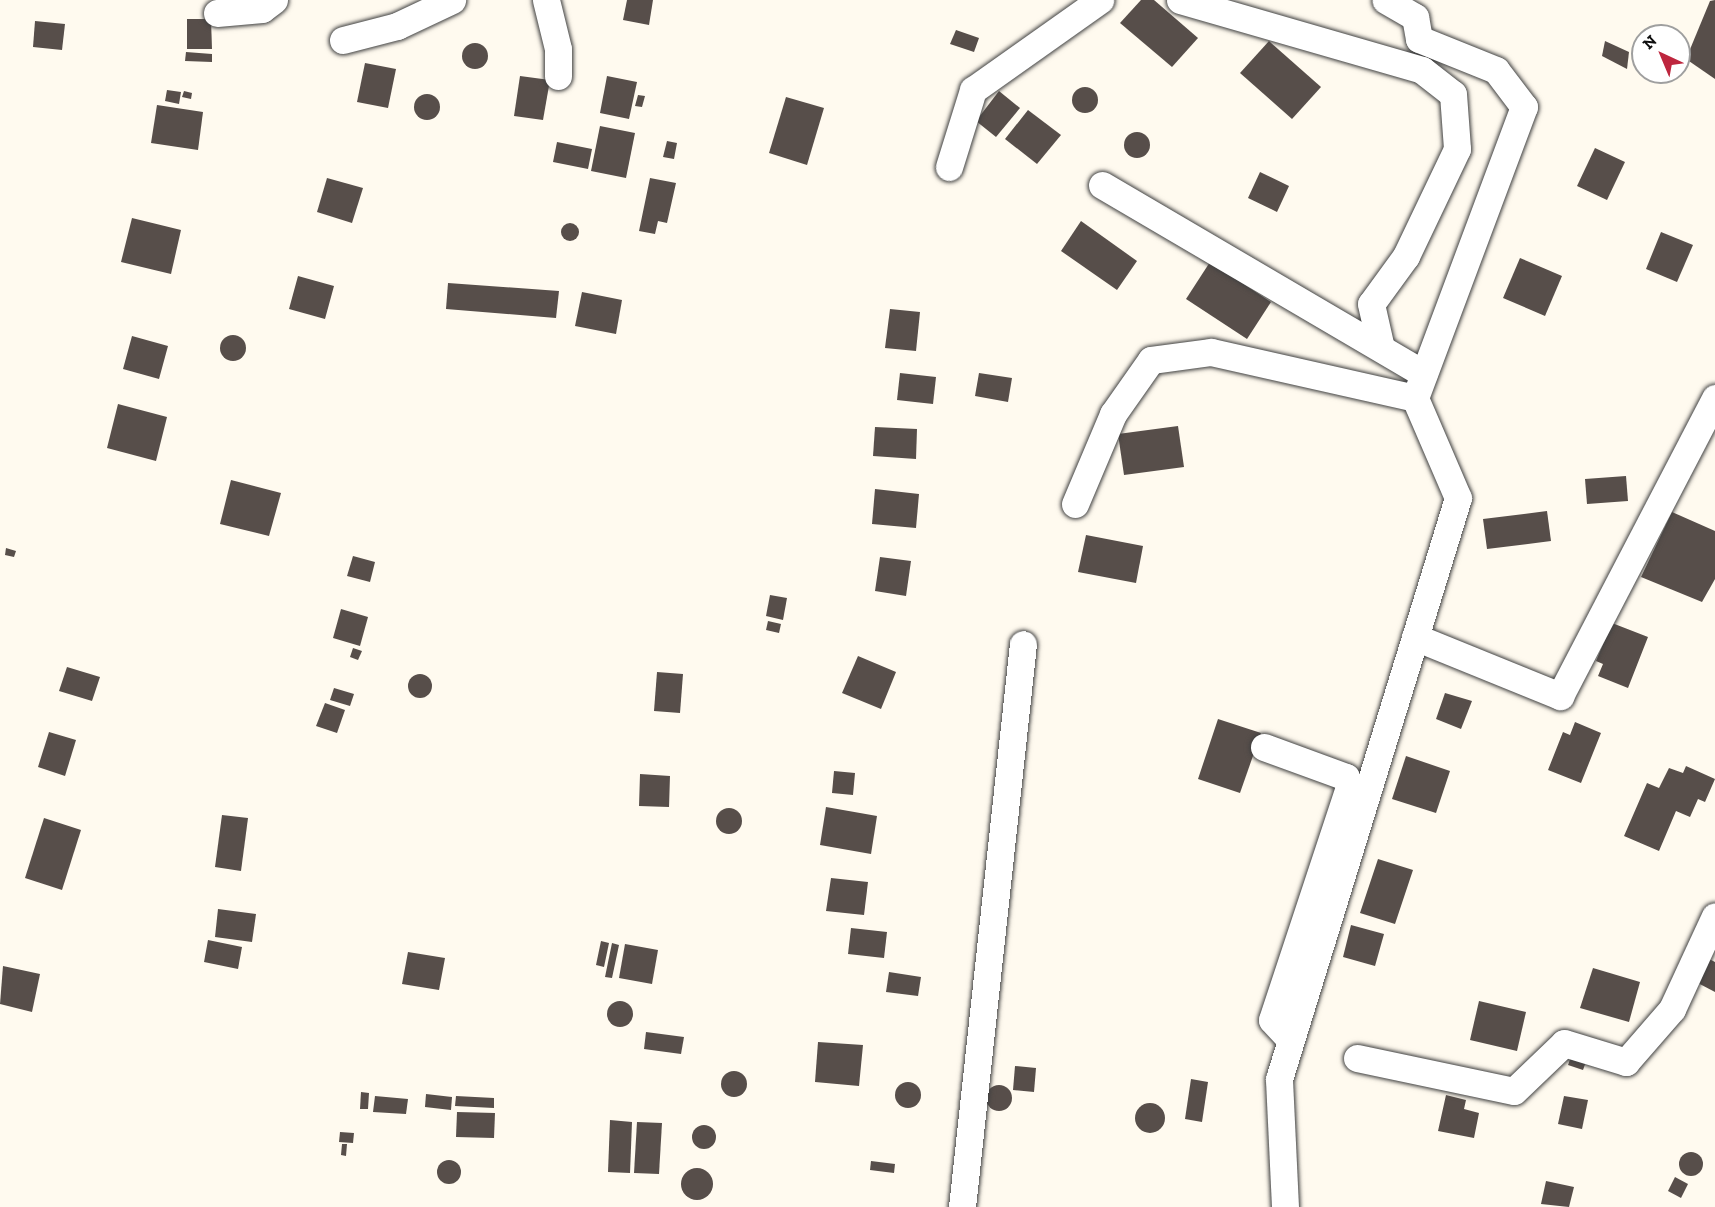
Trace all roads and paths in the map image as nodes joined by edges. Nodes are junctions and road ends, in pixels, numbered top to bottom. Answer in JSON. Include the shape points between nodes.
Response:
{"nodes":[{"id":1,"x":274,"y":0,"type":"edge"},
{"id":2,"x":452,"y":0,"type":"edge"},
{"id":3,"x":546,"y":0,"type":"edge"},
{"id":4,"x":1100,"y":0,"type":"edge"},
{"id":5,"x":1180,"y":0,"type":"edge"},
{"id":6,"x":1375,"y":0,"type":"edge"},
{"id":7,"x":1385,"y":0,"type":"edge"},
{"id":8,"x":217,"y":13,"type":"dead end"},
{"id":9,"x":1418,"y":31,"type":"junction"},
{"id":10,"x":343,"y":40,"type":"dead end"},
{"id":11,"x":558,"y":76,"type":"dead end"},
{"id":12,"x":949,"y":166,"type":"dead end"},
{"id":13,"x":1102,"y":185,"type":"dead end"},
{"id":14,"x":1381,"y":348,"type":"junction"},
{"id":15,"x":1420,"y":386,"type":"junction"},
{"id":16,"x":1715,"y":398,"type":"edge"},
{"id":17,"x":1074,"y":504,"type":"dead end"},
{"id":18,"x":1414,"y":637,"type":"junction"},
{"id":19,"x":1023,"y":644,"type":"dead end"},
{"id":20,"x":1264,"y":747,"type":"dead end"},
{"id":21,"x":1715,"y":916,"type":"edge"},
{"id":22,"x":1290,"y":1039,"type":"junction"},
{"id":23,"x":1357,"y":1058,"type":"dead end"},
{"id":24,"x":962,"y":1207,"type":"edge"},
{"id":25,"x":1285,"y":1207,"type":"edge"}],
"edges":[{"from":1,"to":8,"type":"street","via":[[262,9]]},
{"from":2,"to":10,"type":"street","via":[[397,26]]},
{"from":3,"to":11,"type":"street","via":[[558,49]]},
{"from":4,"to":12,"type":"street","via":[[973,90]]},
{"from":5,"to":14,"type":"street","via":[[1422,70],[1453,94],[1457,149],[1406,256],[1371,304]]},
{"from":6,"to":9,"type":"street"},
{"from":7,"to":9,"type":"street","via":[[1415,17]]},
{"from":9,"to":15,"type":"street","via":[[1419,39],[1496,70],[1524,107]]},
{"from":13,"to":14,"type":"street"},
{"from":14,"to":15,"type":"street"},
{"from":15,"to":17,"type":"street","via":[[1211,352],[1151,360],[1113,414]]},
{"from":15,"to":18,"type":"street","via":[[1458,498]]},
{"from":16,"to":18,"type":"street","via":[[1560,696]]},
{"from":18,"to":22,"type":"street"},
{"from":19,"to":24,"type":"street"},
{"from":20,"to":22,"type":"street","via":[[1346,777],[1349,788],[1272,1020]]},
{"from":21,"to":23,"type":"street","via":[[1672,1009],[1626,1062],[1564,1043],[1515,1091]]},
{"from":22,"to":25,"type":"street","via":[[1279,1079]]}]}
